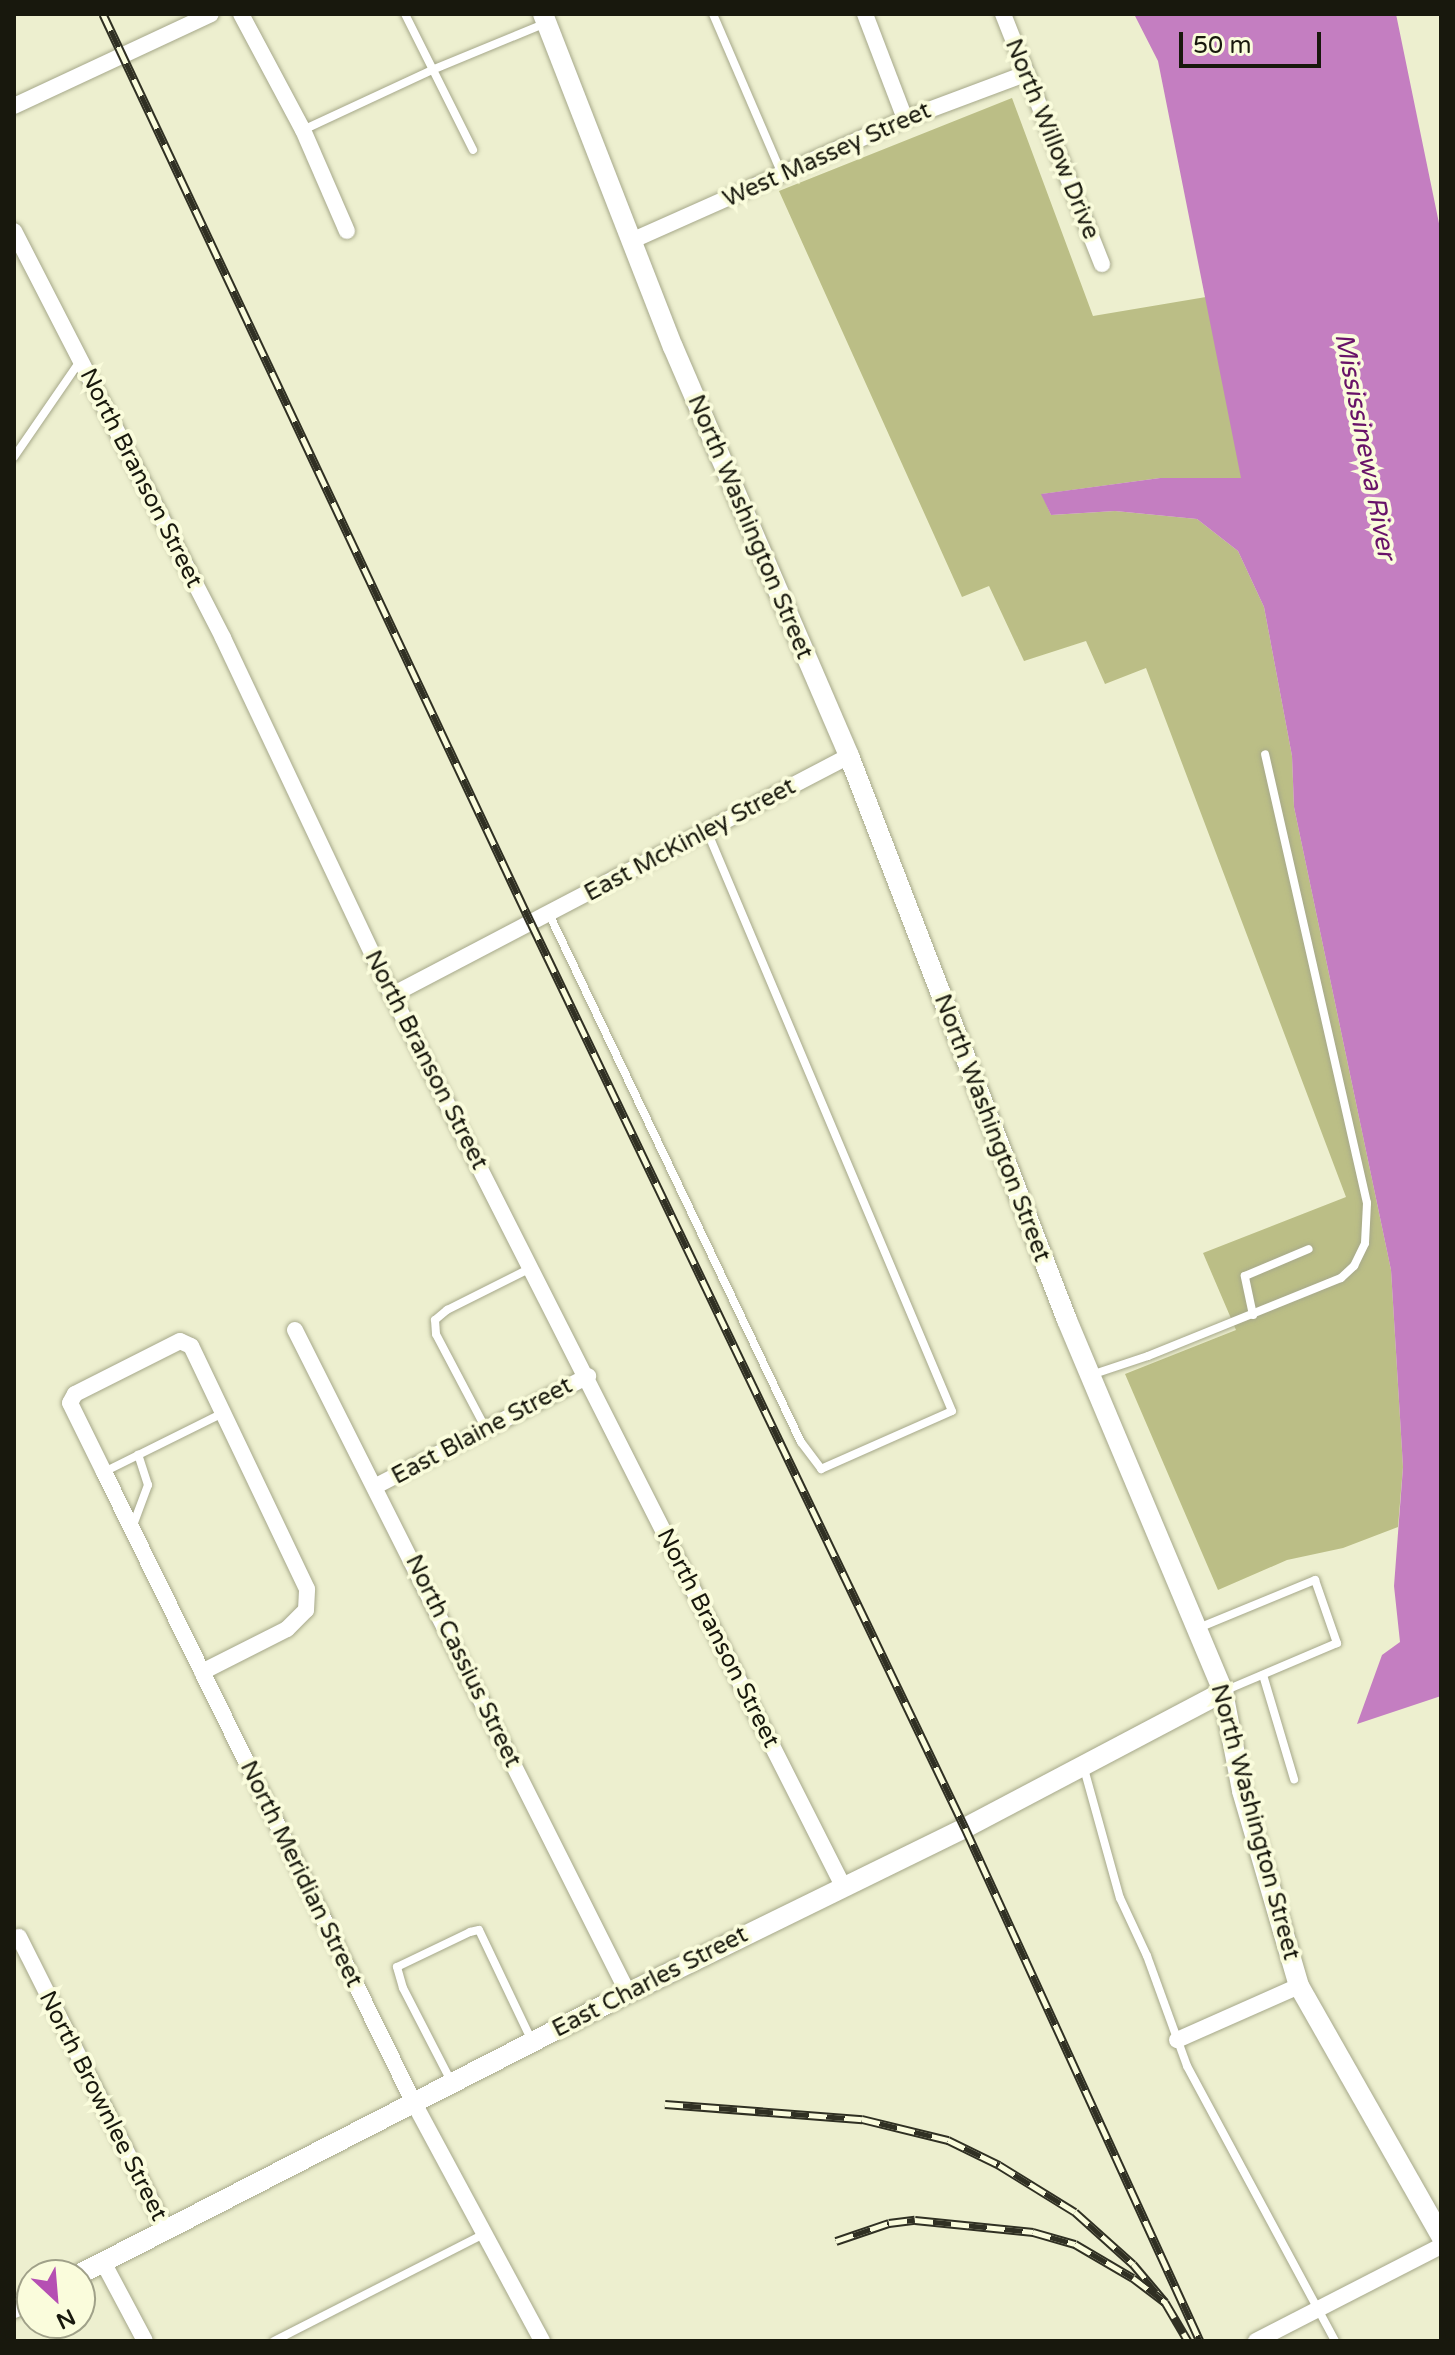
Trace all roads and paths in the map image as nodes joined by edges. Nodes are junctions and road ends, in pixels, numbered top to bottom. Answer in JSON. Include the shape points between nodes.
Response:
{"nodes":[{"id":1,"x":211,"y":14,"type":"edge"},
{"id":2,"x":241,"y":14,"type":"edge"},
{"id":3,"x":405,"y":14,"type":"edge"},
{"id":4,"x":713,"y":14,"type":"edge"},
{"id":5,"x":865,"y":14,"type":"edge"},
{"id":6,"x":1003,"y":14,"type":"edge"},
{"id":7,"x":545,"y":18,"type":"edge"},
{"id":8,"x":432,"y":70,"type":"junction"},
{"id":9,"x":1025,"y":74,"type":"junction"},
{"id":10,"x":14,"y":106,"type":"edge"},
{"id":11,"x":905,"y":119,"type":"junction"},
{"id":12,"x":303,"y":130,"type":"junction"},
{"id":13,"x":473,"y":150,"type":"dead end"},
{"id":14,"x":782,"y":174,"type":"junction"},
{"id":15,"x":14,"y":231,"type":"edge"},
{"id":16,"x":347,"y":231,"type":"dead end"},
{"id":17,"x":631,"y":241,"type":"junction"},
{"id":18,"x":1102,"y":264,"type":"dead end"},
{"id":19,"x":80,"y":360,"type":"junction"},
{"id":20,"x":14,"y":457,"type":"edge"},
{"id":21,"x":1265,"y":754,"type":"dead end"},
{"id":22,"x":849,"y":756,"type":"junction"},
{"id":23,"x":707,"y":831,"type":"junction"},
{"id":24,"x":549,"y":914,"type":"junction"},
{"id":25,"x":392,"y":995,"type":"junction"},
{"id":26,"x":1309,"y":1249,"type":"dead end"},
{"id":27,"x":532,"y":1267,"type":"junction"},
{"id":28,"x":1253,"y":1315,"type":"junction"},
{"id":29,"x":295,"y":1330,"type":"dead end"},
{"id":30,"x":1090,"y":1375,"type":"junction"},
{"id":31,"x":588,"y":1376,"type":"junction"},
{"id":32,"x":223,"y":1413,"type":"junction"},
{"id":33,"x":486,"y":1429,"type":"junction"},
{"id":34,"x":138,"y":1455,"type":"junction"},
{"id":35,"x":104,"y":1472,"type":"junction"},
{"id":36,"x":376,"y":1486,"type":"junction"},
{"id":37,"x":132,"y":1529,"type":"junction"},
{"id":38,"x":1196,"y":1629,"type":"junction"},
{"id":39,"x":202,"y":1672,"type":"junction"},
{"id":40,"x":1263,"y":1675,"type":"junction"},
{"id":41,"x":1223,"y":1692,"type":"junction"},
{"id":42,"x":1083,"y":1765,"type":"junction"},
{"id":43,"x":1294,"y":1779,"type":"dead end"},
{"id":44,"x":843,"y":1886,"type":"junction"},
{"id":45,"x":19,"y":1937,"type":"dead end"},
{"id":46,"x":1299,"y":1986,"type":"junction"},
{"id":47,"x":628,"y":1993,"type":"junction"},
{"id":48,"x":1177,"y":2040,"type":"junction"},
{"id":49,"x":532,"y":2042,"type":"junction"},
{"id":50,"x":452,"y":2083,"type":"junction"},
{"id":51,"x":414,"y":2103,"type":"junction"},
{"id":52,"x":166,"y":2231,"type":"junction"},
{"id":53,"x":484,"y":2234,"type":"junction"},
{"id":54,"x":1441,"y":2236,"type":"edge"},
{"id":55,"x":1441,"y":2246,"type":"edge"},
{"id":56,"x":103,"y":2262,"type":"junction"},
{"id":57,"x":96,"y":2266,"type":"edge"},
{"id":58,"x":1318,"y":2310,"type":"junction"},
{"id":59,"x":145,"y":2341,"type":"edge"},
{"id":60,"x":274,"y":2341,"type":"edge"},
{"id":61,"x":542,"y":2341,"type":"edge"},
{"id":62,"x":1256,"y":2341,"type":"edge"},
{"id":63,"x":1335,"y":2341,"type":"edge"}],
"edges":[{"from":1,"to":10,"type":"street"},
{"from":2,"to":12,"type":"street"},
{"from":3,"to":8,"type":"lane"},
{"from":4,"to":14,"type":"lane"},
{"from":5,"to":11,"type":"street"},
{"from":6,"to":9,"type":"street","name":"North Willow Drive"},
{"from":7,"to":8,"type":"lane"},
{"from":7,"to":17,"type":"street","name":"North Washington Street"},
{"from":8,"to":12,"type":"lane"},
{"from":8,"to":13,"type":"lane"},
{"from":9,"to":11,"type":"street","name":"West Massey Street"},
{"from":9,"to":18,"type":"street","name":"North Willow Drive"},
{"from":11,"to":14,"type":"street","name":"West Massey Street"},
{"from":12,"to":16,"type":"street"},
{"from":14,"to":17,"type":"street","name":"West Massey Street"},
{"from":15,"to":19,"type":"street","name":"North Branson Street"},
{"from":17,"to":22,"type":"street","name":"North Washington Street"},
{"from":19,"to":20,"type":"lane"},
{"from":19,"to":25,"type":"street","name":"North Branson Street","via":[[223,638]]},
{"from":21,"to":28,"type":"lane","via":[[1369,1219],[1365,1243],[1341,1278]]},
{"from":22,"to":23,"type":"street","name":"East McKinley Street"},
{"from":22,"to":30,"type":"street","name":"North Washington Street"},
{"from":23,"to":24,"type":"street","name":"East McKinley Street"},
{"from":23,"to":24,"type":"lane","via":[[952,1411],[821,1469],[801,1442]]},
{"from":24,"to":25,"type":"street","name":"East McKinley Street"},
{"from":25,"to":27,"type":"street","name":"North Branson Street"},
{"from":26,"to":28,"type":"lane","via":[[1245,1276]]},
{"from":27,"to":31,"type":"street","name":"North Branson Street"},
{"from":27,"to":33,"type":"lane","via":[[435,1320],[436,1334]]},
{"from":28,"to":30,"type":"lane"},
{"from":29,"to":36,"type":"street","name":"North Cassius Street"},
{"from":30,"to":38,"type":"street","name":"North Washington Street"},
{"from":31,"to":33,"type":"street","name":"East Blaine Street"},
{"from":31,"to":44,"type":"street","name":"North Branson Street"},
{"from":32,"to":34,"type":"lane"},
{"from":32,"to":35,"type":"street","name":"North Meridian Street","via":[[191,1346],[180,1341],[75,1394],[70,1403]]},
{"from":32,"to":39,"type":"street","via":[[307,1589],[306,1610],[287,1629]]},
{"from":33,"to":36,"type":"street","name":"East Blaine Street"},
{"from":34,"to":35,"type":"lane"},
{"from":34,"to":37,"type":"lane","via":[[148,1485]]},
{"from":35,"to":37,"type":"street","name":"North Meridian Street"},
{"from":36,"to":47,"type":"street","name":"North Cassius Street"},
{"from":37,"to":39,"type":"street","name":"North Meridian Street"},
{"from":38,"to":40,"type":"lane","via":[[1315,1580],[1337,1643]]},
{"from":38,"to":41,"type":"street","name":"North Washington Street"},
{"from":39,"to":51,"type":"street","name":"North Meridian Street"},
{"from":40,"to":41,"type":"lane"},
{"from":40,"to":43,"type":"lane"},
{"from":41,"to":42,"type":"street","name":"East Charles Street"},
{"from":41,"to":46,"type":"street","name":"North Washington Street","via":[[1242,1791]]},
{"from":42,"to":44,"type":"street","name":"East Charles Street"},
{"from":42,"to":48,"type":"lane","via":[[1120,1898]]},
{"from":44,"to":47,"type":"street","name":"East Charles Street"},
{"from":45,"to":52,"type":"street","name":"North Brownlee Street"},
{"from":46,"to":48,"type":"street"},
{"from":46,"to":54,"type":"street","name":"North Washington Street"},
{"from":47,"to":49,"type":"street","name":"East Charles Street"},
{"from":48,"to":58,"type":"lane"},
{"from":49,"to":50,"type":"street","name":"East Charles Street"},
{"from":49,"to":50,"type":"lane","via":[[479,1930],[397,1967]]},
{"from":50,"to":51,"type":"street","name":"East Charles Street"},
{"from":51,"to":52,"type":"street","name":"East Charles Street"},
{"from":51,"to":53,"type":"street","name":"North Meridian Street"},
{"from":52,"to":56,"type":"street","name":"East Charles Street"},
{"from":53,"to":60,"type":"lane"},
{"from":53,"to":61,"type":"street","name":"North Meridian Street"},
{"from":55,"to":58,"type":"street"},
{"from":56,"to":57,"type":"street","name":"East Charles Street"},
{"from":56,"to":59,"type":"street"},
{"from":58,"to":62,"type":"street"},
{"from":58,"to":63,"type":"lane"}]}
